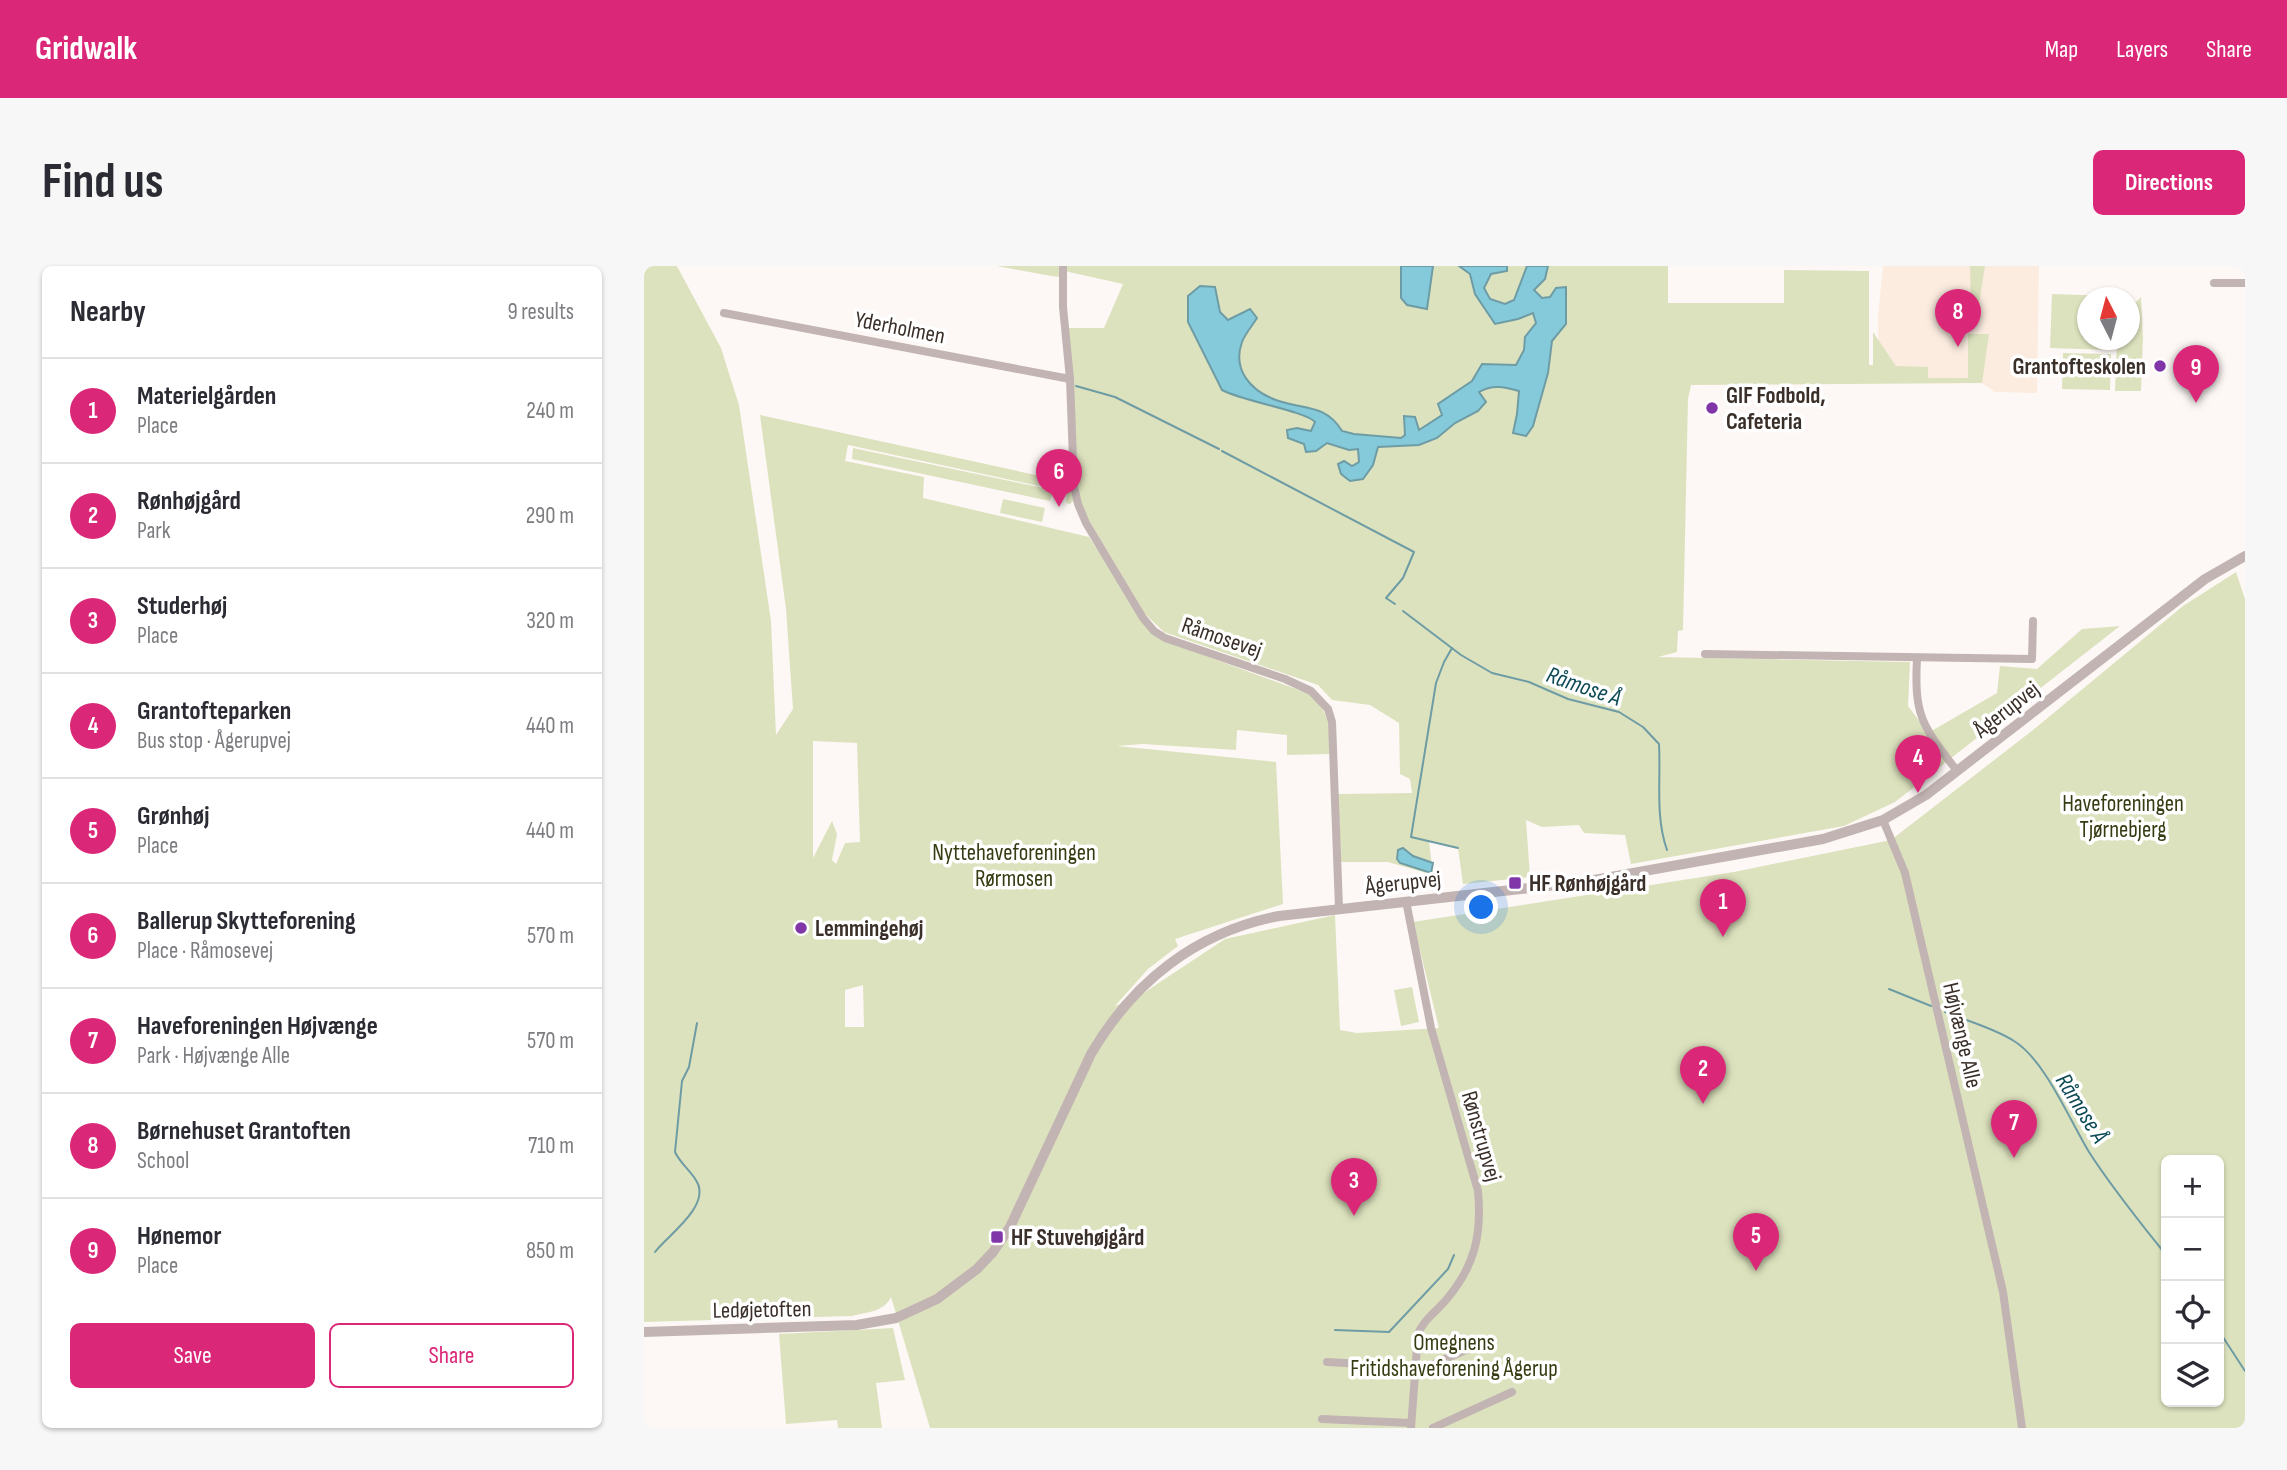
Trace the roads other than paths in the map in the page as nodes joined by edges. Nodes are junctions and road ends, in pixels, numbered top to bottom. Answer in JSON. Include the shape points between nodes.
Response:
{"nodes":[{"id":1,"x":1063,"y":266,"type":"edge"},
{"id":2,"x":2214,"y":283,"type":"dead end"},
{"id":3,"x":2245,"y":283,"type":"edge"},
{"id":4,"x":724,"y":313,"type":"dead end"},
{"id":5,"x":1070,"y":379,"type":"junction"},
{"id":6,"x":2245,"y":555,"type":"edge"},
{"id":7,"x":2033,"y":621,"type":"dead end"},
{"id":8,"x":1705,"y":654,"type":"dead end"},
{"id":9,"x":1917,"y":658,"type":"junction"},
{"id":10,"x":1957,"y":771,"type":"junction"},
{"id":11,"x":1883,"y":820,"type":"junction"},
{"id":12,"x":1406,"y":901,"type":"junction"},
{"id":13,"x":1339,"y":908,"type":"junction"},
{"id":14,"x":881,"y":1321,"type":"joint"},
{"id":15,"x":644,"y":1332,"type":"edge"},
{"id":16,"x":1487,"y":1341,"type":"dead end"},
{"id":17,"x":1327,"y":1362,"type":"dead end"},
{"id":18,"x":1415,"y":1370,"type":"junction"},
{"id":19,"x":1512,"y":1392,"type":"dead end"},
{"id":20,"x":1322,"y":1419,"type":"dead end"},
{"id":21,"x":1411,"y":1426,"type":"edge"},
{"id":22,"x":1433,"y":1428,"type":"edge"},
{"id":23,"x":2022,"y":1428,"type":"edge"}],
"edges":[{"from":1,"to":5,"type":"street","name":"Råmosevej"},
{"from":2,"to":3,"type":"street"},
{"from":4,"to":5,"type":"street","name":"Yderholmen"},
{"from":5,"to":13,"type":"street","name":"Råmosevej","via":[[1078,504],[1143,618],[1165,638],[1311,691],[1328,709]]},
{"from":6,"to":10,"type":"street","name":"Ågerupvej","via":[[2205,579]]},
{"from":7,"to":9,"type":"street","via":[[2032,659]]},
{"from":8,"to":9,"type":"street"},
{"from":9,"to":10,"type":"street","via":[[1915,689],[1922,721]]},
{"from":10,"to":11,"type":"street","name":"Ågerupvej"},
{"from":11,"to":12,"type":"street","name":"Ågerupvej","via":[[1823,839],[1583,882]]},
{"from":11,"to":23,"type":"street","name":"Højvænge Alle","via":[[1905,873],[2000,1280]]},
{"from":12,"to":13,"type":"street","name":"Ågerupvej"},
{"from":12,"to":18,"type":"street","name":"Rønstrupvej","via":[[1425,1003],[1478,1192],[1481,1219],[1478,1241],[1459,1285],[1422,1323]]},
{"from":13,"to":14,"type":"street","name":"Ågerupvej","via":[[1254,921],[1208,939],[1160,970],[1104,1032],[1019,1212],[993,1252],[937,1299]]},
{"from":14,"to":15,"type":"street","name":"Ledøjetoften","via":[[831,1327]]},
{"from":16,"to":18,"type":"street"},
{"from":17,"to":18,"type":"street"},
{"from":18,"to":21,"type":"street","name":"Rønstrupvej"},
{"from":19,"to":22,"type":"street"},
{"from":20,"to":21,"type":"street","name":"Rønstrupvej"}]}
